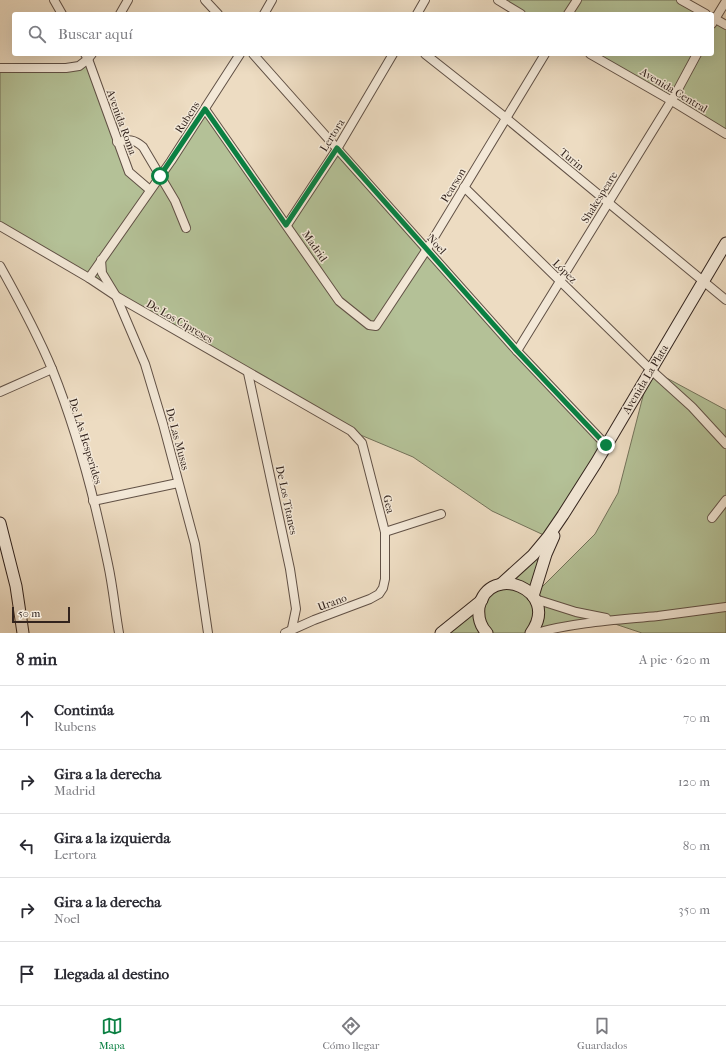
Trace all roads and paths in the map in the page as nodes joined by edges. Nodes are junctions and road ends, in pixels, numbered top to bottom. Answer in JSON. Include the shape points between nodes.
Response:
{"nodes":[{"id":1,"x":54,"y":0,"type":"edge"},
{"id":2,"x":128,"y":0,"type":"edge"},
{"id":3,"x":205,"y":0,"type":"edge"},
{"id":4,"x":272,"y":0,"type":"edge"},
{"id":5,"x":425,"y":0,"type":"edge"},
{"id":6,"x":498,"y":0,"type":"edge"},
{"id":7,"x":577,"y":0,"type":"edge"},
{"id":8,"x":681,"y":0,"type":"edge"},
{"id":9,"x":726,"y":1,"type":"edge"},
{"id":10,"x":61,"y":12,"type":"edge"},
{"id":11,"x":121,"y":12,"type":"edge"},
{"id":12,"x":216,"y":12,"type":"edge"},
{"id":13,"x":265,"y":12,"type":"edge"},
{"id":14,"x":418,"y":12,"type":"edge"},
{"id":15,"x":518,"y":12,"type":"edge"},
{"id":16,"x":569,"y":12,"type":"edge"},
{"id":17,"x":702,"y":12,"type":"edge"},
{"id":18,"x":714,"y":19,"type":"edge"},
{"id":19,"x":714,"y":20,"type":"edge"},
{"id":20,"x":726,"y":25,"type":"edge"},
{"id":21,"x":89,"y":56,"type":"edge"},
{"id":22,"x":239,"y":56,"type":"edge"},
{"id":23,"x":255,"y":56,"type":"edge"},
{"id":24,"x":392,"y":56,"type":"edge"},
{"id":25,"x":428,"y":56,"type":"edge"},
{"id":26,"x":544,"y":56,"type":"edge"},
{"id":27,"x":593,"y":56,"type":"edge"},
{"id":28,"x":696,"y":56,"type":"edge"},
{"id":29,"x":0,"y":68,"type":"edge"},
{"id":30,"x":672,"y":101,"type":"junction"},
{"id":31,"x":205,"y":109,"type":"junction"},
{"id":32,"x":506,"y":118,"type":"junction"},
{"id":33,"x":726,"y":134,"type":"edge"},
{"id":34,"x":117,"y":142,"type":"junction"},
{"id":35,"x":337,"y":148,"type":"junction"},
{"id":36,"x":160,"y":176,"type":"junction"},
{"id":37,"x":464,"y":187,"type":"junction"},
{"id":38,"x":150,"y":190,"type":"junction"},
{"id":39,"x":608,"y":204,"type":"junction"},
{"id":40,"x":286,"y":225,"type":"junction"},
{"id":41,"x":0,"y":226,"type":"edge"},
{"id":42,"x":186,"y":228,"type":"dead end"},
{"id":43,"x":726,"y":243,"type":"edge"},
{"id":44,"x":427,"y":249,"type":"junction"},
{"id":45,"x":101,"y":260,"type":"junction"},
{"id":46,"x":0,"y":266,"type":"edge"},
{"id":47,"x":89,"y":278,"type":"junction"},
{"id":48,"x":704,"y":280,"type":"junction"},
{"id":49,"x":560,"y":282,"type":"junction"},
{"id":50,"x":116,"y":296,"type":"junction"},
{"id":51,"x":726,"y":300,"type":"edge"},
{"id":52,"x":376,"y":326,"type":"joint"},
{"id":53,"x":517,"y":351,"type":"junction"},
{"id":54,"x":52,"y":369,"type":"junction"},
{"id":55,"x":650,"y":369,"type":"junction"},
{"id":56,"x":248,"y":373,"type":"junction"},
{"id":57,"x":0,"y":392,"type":"edge"},
{"id":58,"x":351,"y":431,"type":"joint"},
{"id":59,"x":726,"y":444,"type":"edge"},
{"id":60,"x":606,"y":445,"type":"junction"},
{"id":61,"x":178,"y":483,"type":"junction"},
{"id":62,"x":726,"y":500,"type":"edge"},
{"id":63,"x":93,"y":501,"type":"junction"},
{"id":64,"x":441,"y":514,"type":"dead end"},
{"id":65,"x":563,"y":515,"type":"junction"},
{"id":66,"x":712,"y":518,"type":"dead end"},
{"id":67,"x":0,"y":523,"type":"edge"},
{"id":68,"x":385,"y":532,"type":"junction"},
{"id":69,"x":501,"y":584,"type":"junction"},
{"id":70,"x":383,"y":588,"type":"joint"},
{"id":71,"x":534,"y":598,"type":"junction"},
{"id":72,"x":482,"y":599,"type":"junction"},
{"id":73,"x":726,"y":607,"type":"edge"},
{"id":74,"x":617,"y":619,"type":"junction"},
{"id":75,"x":289,"y":632,"type":"edge"},
{"id":76,"x":24,"y":633,"type":"edge"},
{"id":77,"x":119,"y":633,"type":"edge"},
{"id":78,"x":208,"y":633,"type":"edge"},
{"id":79,"x":441,"y":633,"type":"edge"},
{"id":80,"x":487,"y":633,"type":"edge"},
{"id":81,"x":531,"y":633,"type":"edge"},
{"id":82,"x":536,"y":633,"type":"edge"}],
"edges":[{"from":1,"to":10,"type":"street"},
{"from":2,"to":11,"type":"street"},
{"from":3,"to":12,"type":"street"},
{"from":4,"to":13,"type":"street"},
{"from":5,"to":14,"type":"street"},
{"from":6,"to":15,"type":"street"},
{"from":7,"to":16,"type":"street"},
{"from":8,"to":17,"type":"street"},
{"from":9,"to":18,"type":"street"},
{"from":19,"to":20,"type":"street"},
{"from":21,"to":29,"type":"street","via":[[79,66],[66,68]]},
{"from":21,"to":34,"type":"street","name":"Avenida Roma"},
{"from":22,"to":31,"type":"street","name":"Rubens"},
{"from":23,"to":35,"type":"street","name":"Noel"},
{"from":24,"to":35,"type":"street","name":"Lertora"},
{"from":25,"to":32,"type":"street","name":"Turin"},
{"from":26,"to":32,"type":"street","name":"Pearson"},
{"from":27,"to":30,"type":"street","name":"Avenida Central"},
{"from":28,"to":30,"type":"street","name":"Shakespeare"},
{"from":30,"to":33,"type":"street","name":"Avenida Central"},
{"from":30,"to":39,"type":"street","name":"Shakespeare"},
{"from":31,"to":36,"type":"street","name":"Rubens"},
{"from":31,"to":40,"type":"street","name":"Madrid"},
{"from":32,"to":37,"type":"street","name":"Pearson"},
{"from":32,"to":39,"type":"street","name":"Turin"},
{"from":34,"to":36,"type":"street","via":[[130,139],[136,141],[143,147]]},
{"from":34,"to":38,"type":"street","name":"Avenida Roma","via":[[129,172]]},
{"from":35,"to":40,"type":"street","name":"Lertora"},
{"from":35,"to":44,"type":"street","name":"Noel"},
{"from":36,"to":38,"type":"street","name":"Rubens"},
{"from":36,"to":42,"type":"street","via":[[175,201]]},
{"from":37,"to":44,"type":"street","name":"Pearson"},
{"from":37,"to":49,"type":"street","name":"López"},
{"from":38,"to":45,"type":"street","name":"Rubens"},
{"from":39,"to":48,"type":"street","name":"Turin"},
{"from":39,"to":49,"type":"street","name":"Shakespeare"},
{"from":40,"to":52,"type":"street","name":"Madrid","via":[[339,301],[368,325]]},
{"from":41,"to":47,"type":"street","name":"De Los Cipreses"},
{"from":43,"to":48,"type":"main road","name":"Avenida La Plata"},
{"from":44,"to":52,"type":"street","name":"Pearson"},
{"from":44,"to":53,"type":"street","name":"Noel"},
{"from":45,"to":47,"type":"street","name":"Rubens"},
{"from":45,"to":50,"type":"street","name":"De Las Musas","via":[[102,273]]},
{"from":46,"to":54,"type":"street","name":"De LAs Hesperides","via":[[26,312]]},
{"from":47,"to":50,"type":"street","name":"De Los Cipreses"},
{"from":48,"to":51,"type":"street","name":"Turin"},
{"from":48,"to":55,"type":"main road","name":"Avenida La Plata"},
{"from":49,"to":53,"type":"street","name":"Shakespeare"},
{"from":49,"to":55,"type":"street","name":"López"},
{"from":50,"to":56,"type":"street","name":"De Los Cipreses"},
{"from":50,"to":61,"type":"street","name":"De Las Musas","via":[[145,364]]},
{"from":53,"to":60,"type":"street","name":"Noel"},
{"from":54,"to":57,"type":"street"},
{"from":54,"to":63,"type":"street","name":"De LAs Hesperides","via":[[75,435]]},
{"from":55,"to":59,"type":"street","name":"López","via":[[692,407]]},
{"from":55,"to":60,"type":"main road","name":"Avenida La Plata"},
{"from":56,"to":58,"type":"street","name":"De Los Cipreses"},
{"from":56,"to":75,"type":"street","name":"De Los Titanes","via":[[290,569],[296,609]]},
{"from":58,"to":68,"type":"street","name":"Gea","via":[[362,444]]},
{"from":60,"to":65,"type":"main road","name":"Avenida La Plata"},
{"from":61,"to":63,"type":"street"},
{"from":61,"to":78,"type":"street","name":"De Las Musas","via":[[195,544]]},
{"from":62,"to":66,"type":"street"},
{"from":63,"to":77,"type":"street","name":"De LAs Hesperides","via":[[108,565]]},
{"from":64,"to":68,"type":"street"},
{"from":65,"to":69,"type":"main road","via":[[533,554]]},
{"from":65,"to":71,"type":"main road","via":[[546,554]]},
{"from":67,"to":76,"type":"main road","via":[[16,586]]},
{"from":68,"to":70,"type":"street","name":"Gea"},
{"from":69,"to":71,"type":"main road","via":[[519,585],[527,589]]},
{"from":69,"to":72,"type":"main road"},
{"from":70,"to":75,"type":"street","name":"Urano","via":[[370,599]]},
{"from":71,"to":74,"type":"street","via":[[576,612]]},
{"from":71,"to":81,"type":"main road","via":[[538,618]]},
{"from":72,"to":79,"type":"main road"},
{"from":72,"to":80,"type":"main road","via":[[479,618]]},
{"from":73,"to":74,"type":"street"},
{"from":74,"to":82,"type":"street","via":[[564,626]]}]}
